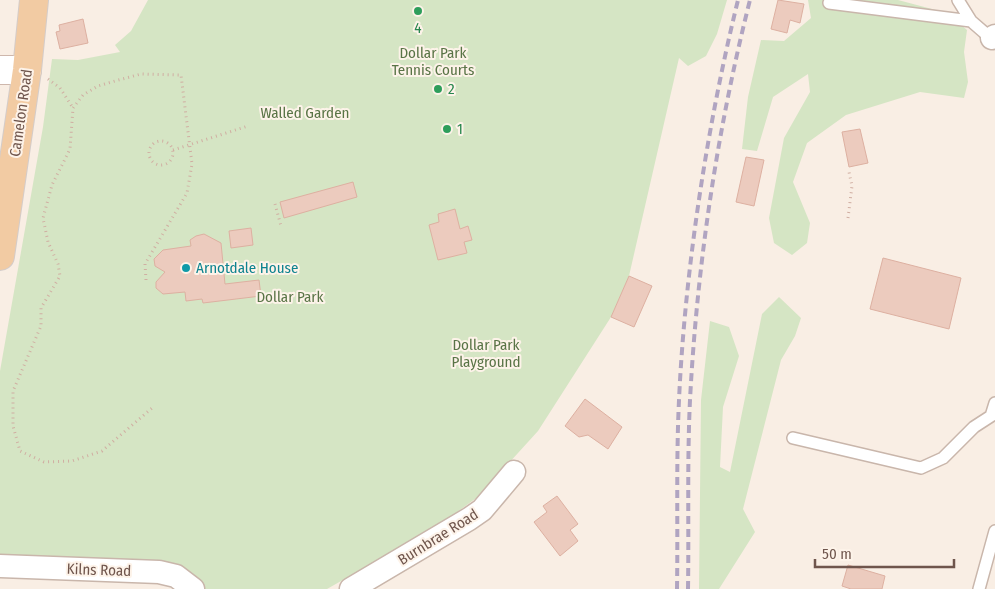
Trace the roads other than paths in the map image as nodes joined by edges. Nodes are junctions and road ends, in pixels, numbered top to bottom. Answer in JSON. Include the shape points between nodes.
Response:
{"nodes":[{"id":1,"x":34,"y":0,"type":"edge"},
{"id":2,"x":951,"y":0,"type":"edge"},
{"id":3,"x":958,"y":0,"type":"edge"},
{"id":4,"x":829,"y":3,"type":"dead end"},
{"id":5,"x":972,"y":22,"type":"junction"},
{"id":6,"x":994,"y":39,"type":"edge"},
{"id":7,"x":0,"y":70,"type":"edge"},
{"id":8,"x":27,"y":70,"type":"junction"},
{"id":9,"x":0,"y":256,"type":"edge"},
{"id":10,"x":995,"y":403,"type":"edge"},
{"id":11,"x":793,"y":438,"type":"dead end"},
{"id":12,"x":514,"y":472,"type":"dead end"},
{"id":13,"x":995,"y":531,"type":"edge"},
{"id":14,"x":0,"y":566,"type":"edge"},
{"id":15,"x":193,"y":589,"type":"edge"},
{"id":16,"x":351,"y":589,"type":"edge"},
{"id":17,"x":979,"y":589,"type":"edge"}],
"edges":[{"from":1,"to":8,"type":"main road","name":"Camelon Road"},
{"from":2,"to":5,"type":"lane"},
{"from":3,"to":5,"type":"lane"},
{"from":4,"to":5,"type":"lane"},
{"from":5,"to":6,"type":"lane"},
{"from":7,"to":8,"type":"street"},
{"from":8,"to":9,"type":"main road","name":"Camelon Road"},
{"from":10,"to":11,"type":"lane","via":[[992,416],[974,427],[943,458],[920,468]]},
{"from":12,"to":16,"type":"street","name":"Burnbrae Road","via":[[482,510]]},
{"from":13,"to":17,"type":"lane"},
{"from":14,"to":15,"type":"street","name":"Kilns Road","via":[[159,572],[176,576]]}]}
